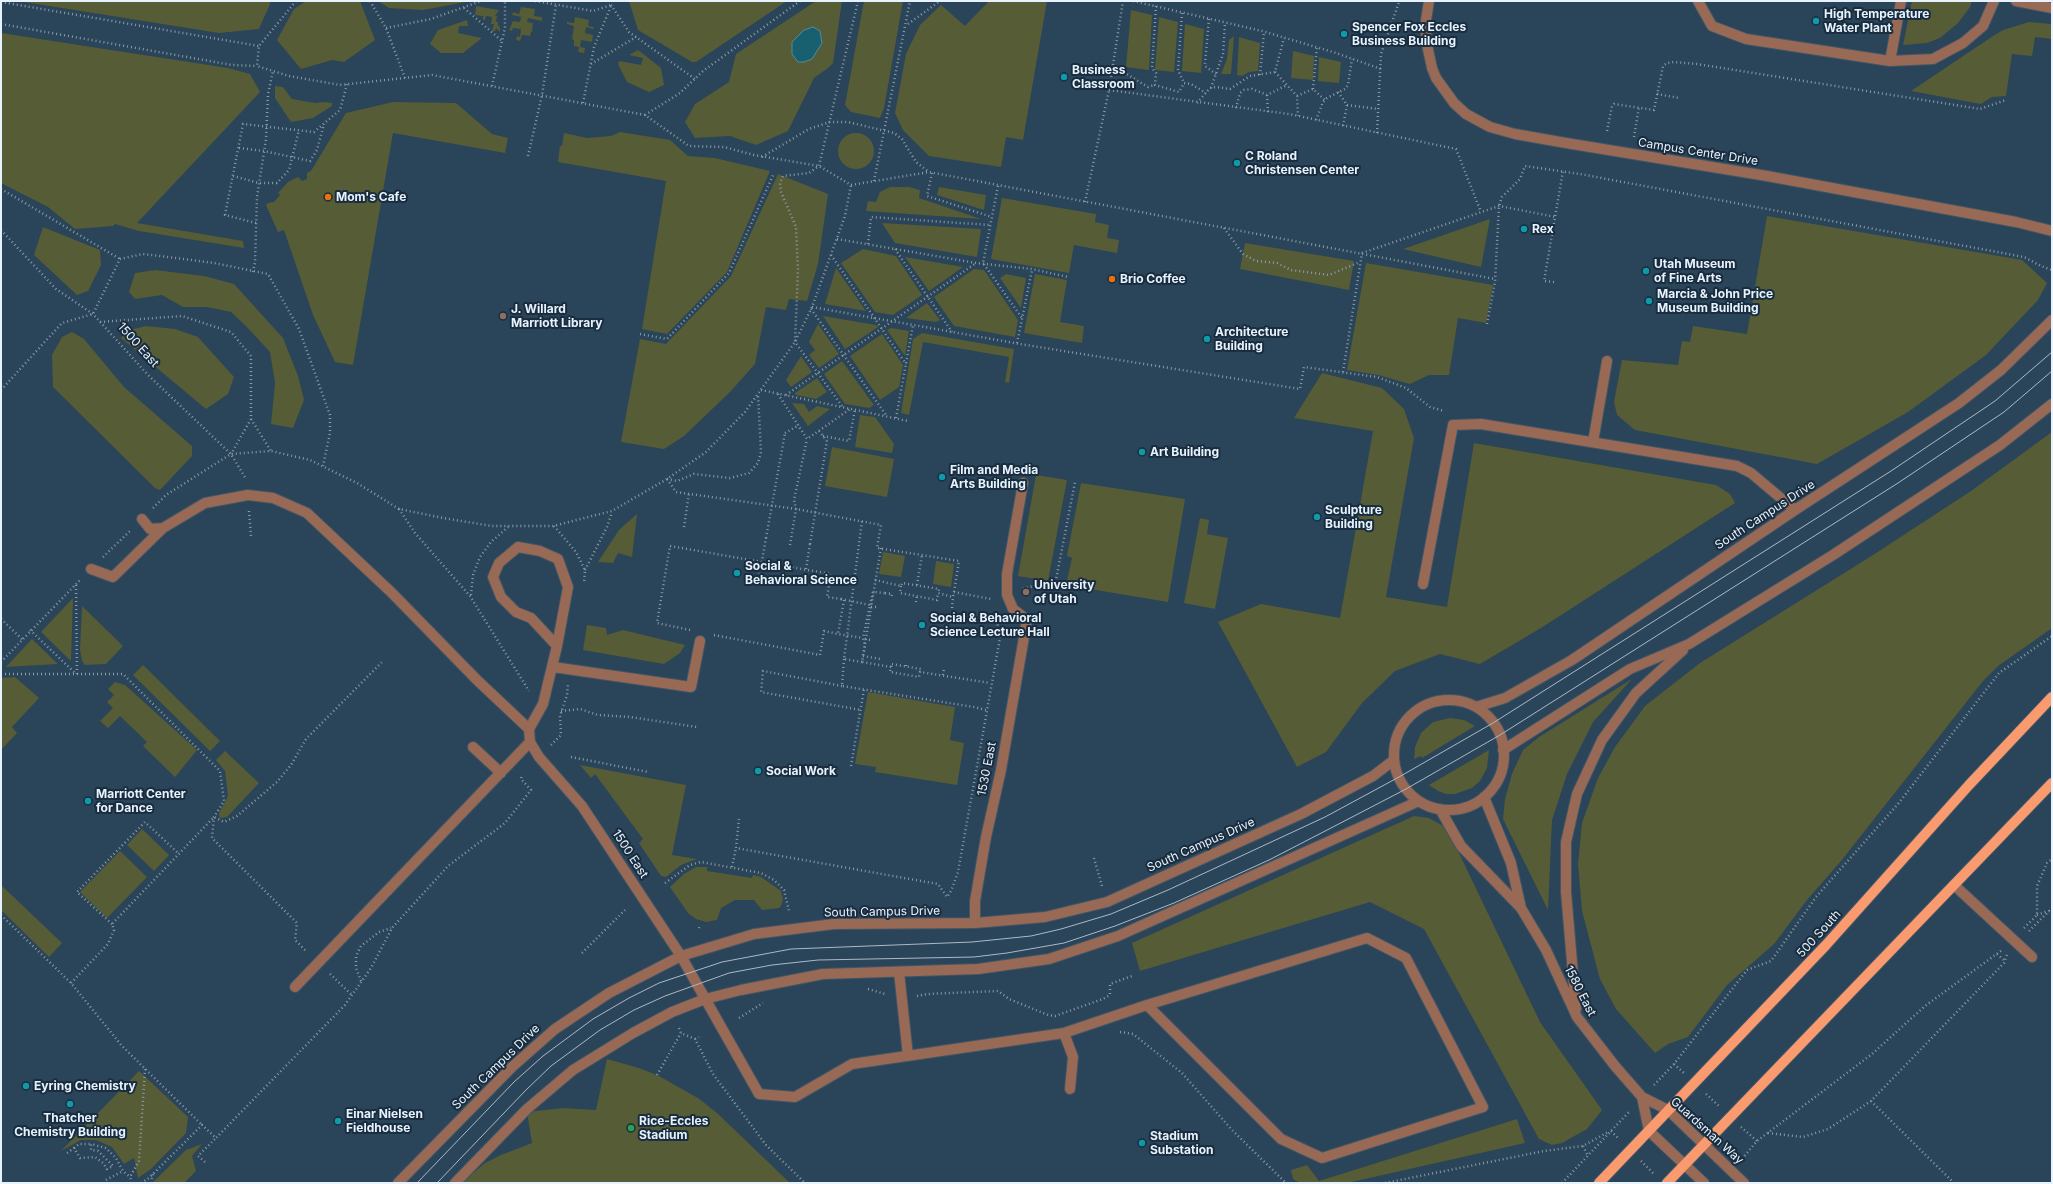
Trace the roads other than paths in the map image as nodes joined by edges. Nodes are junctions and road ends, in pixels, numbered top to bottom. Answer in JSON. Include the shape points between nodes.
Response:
{"nodes":[{"id":1,"x":1429,"y":1,"type":"edge"},
{"id":2,"x":1698,"y":1,"type":"edge"},
{"id":3,"x":1901,"y":1,"type":"edge"},
{"id":4,"x":1994,"y":1,"type":"edge"},
{"id":5,"x":2016,"y":1,"type":"edge"},
{"id":6,"x":2052,"y":8,"type":"edge"},
{"id":7,"x":1890,"y":61,"type":"junction"},
{"id":8,"x":2052,"y":232,"type":"edge"},
{"id":9,"x":2052,"y":320,"type":"edge"},
{"id":10,"x":1607,"y":361,"type":"dead end"},
{"id":11,"x":2052,"y":404,"type":"edge"},
{"id":12,"x":1593,"y":442,"type":"junction"},
{"id":13,"x":1023,"y":483,"type":"dead end"},
{"id":14,"x":1795,"y":510,"type":"junction"},
{"id":15,"x":142,"y":519,"type":"road end"},
{"id":16,"x":163,"y":528,"type":"junction"},
{"id":17,"x":91,"y":569,"type":"road end"},
{"id":18,"x":1423,"y":584,"type":"dead end"},
{"id":19,"x":700,"y":641,"type":"dead end"},
{"id":20,"x":1689,"y":644,"type":"junction"},
{"id":21,"x":557,"y":646,"type":"junction"},
{"id":22,"x":553,"y":667,"type":"junction"},
{"id":23,"x":2052,"y":697,"type":"edge"},
{"id":24,"x":1476,"y":707,"type":"junction"},
{"id":25,"x":530,"y":729,"type":"junction"},
{"id":26,"x":530,"y":742,"type":"junction"},
{"id":27,"x":473,"y":747,"type":"dead end"},
{"id":28,"x":1503,"y":750,"type":"junction"},
{"id":29,"x":1394,"y":760,"type":"junction"},
{"id":30,"x":501,"y":773,"type":"junction"},
{"id":31,"x":2052,"y":783,"type":"edge"},
{"id":32,"x":1484,"y":797,"type":"junction"},
{"id":33,"x":1419,"y":801,"type":"junction"},
{"id":34,"x":1440,"y":809,"type":"junction"},
{"id":35,"x":1954,"y":885,"type":"junction"},
{"id":36,"x":1521,"y":908,"type":"junction"},
{"id":37,"x":975,"y":923,"type":"junction"},
{"id":38,"x":681,"y":956,"type":"junction"},
{"id":39,"x":2032,"y":957,"type":"dead end"},
{"id":40,"x":900,"y":972,"type":"junction"},
{"id":41,"x":295,"y":987,"type":"dead end"},
{"id":42,"x":705,"y":999,"type":"junction"},
{"id":43,"x":1147,"y":1005,"type":"junction"},
{"id":44,"x":1576,"y":1017,"type":"junction"},
{"id":45,"x":1064,"y":1033,"type":"junction"},
{"id":46,"x":908,"y":1056,"type":"junction"},
{"id":47,"x":1070,"y":1089,"type":"dead end"},
{"id":48,"x":1642,"y":1097,"type":"junction"},
{"id":49,"x":1668,"y":1110,"type":"junction"},
{"id":50,"x":1649,"y":1131,"type":"junction"},
{"id":51,"x":1704,"y":1144,"type":"junction"},
{"id":52,"x":1684,"y":1165,"type":"junction"},
{"id":53,"x":398,"y":1183,"type":"edge"},
{"id":54,"x":455,"y":1183,"type":"edge"},
{"id":55,"x":1599,"y":1183,"type":"edge"},
{"id":56,"x":1667,"y":1183,"type":"edge"},
{"id":57,"x":1704,"y":1183,"type":"edge"},
{"id":58,"x":1744,"y":1183,"type":"edge"}],
"edges":[{"from":1,"to":8,"type":"street","name":"Campus Center Drive","via":[[1426,40],[1436,78],[1454,103],[1466,114],[1490,127],[1552,141],[1767,176],[2016,222]]},
{"from":2,"to":7,"type":"street","via":[[1712,26],[1746,39]]},
{"from":3,"to":7,"type":"street"},
{"from":4,"to":7,"type":"street","via":[[1983,26],[1963,43],[1933,60]]},
{"from":5,"to":6,"type":"street"},
{"from":9,"to":14,"type":"street","name":"South Campus Drive","via":[[2001,370],[1960,403]]},
{"from":10,"to":12,"type":"street"},
{"from":11,"to":20,"type":"street","via":[[2000,445],[1945,482]]},
{"from":12,"to":14,"type":"street","via":[[1737,466],[1752,473]]},
{"from":12,"to":18,"type":"street","via":[[1481,424],[1453,425]]},
{"from":13,"to":37,"type":"street","name":"1530 East","via":[[1006,574],[1007,595],[1013,608],[1026,620],[1001,770],[975,901]]},
{"from":14,"to":24,"type":"street","name":"South Campus Drive","via":[[1572,660],[1505,698]]},
{"from":15,"to":16,"type":"street","via":[[150,529]]},
{"from":16,"to":17,"type":"street","via":[[113,577]]},
{"from":16,"to":25,"type":"street","via":[[205,503],[248,495],[273,498],[307,513]]},
{"from":19,"to":22,"type":"street","via":[[691,687]]},
{"from":20,"to":28,"type":"street","via":[[1630,669]]},
{"from":20,"to":44,"type":"street","via":[[1636,693],[1602,740],[1577,794],[1566,842],[1566,885]]},
{"from":21,"to":21,"type":"street","via":[[568,587],[558,560],[540,551],[518,547],[499,563],[493,577],[500,597],[516,612],[531,618]]},
{"from":21,"to":22,"type":"street"},
{"from":22,"to":25,"type":"street","via":[[543,704]]},
{"from":23,"to":49,"type":"main road","name":"500 South","via":[[1969,785],[1826,945]]},
{"from":24,"to":28,"type":"street","via":[[1493,722],[1500,735]]},
{"from":24,"to":29,"type":"street","via":[[1457,701],[1437,701],[1419,709],[1401,728],[1396,740]]},
{"from":25,"to":26,"type":"street"},
{"from":26,"to":30,"type":"street"},
{"from":26,"to":38,"type":"street","name":"1500 East","via":[[539,757],[582,806]]},
{"from":27,"to":30,"type":"street"},
{"from":28,"to":32,"type":"street","via":[[1502,768],[1495,784]]},
{"from":29,"to":33,"type":"street","via":[[1398,777]]},
{"from":29,"to":37,"type":"street","name":"South Campus Drive","via":[[1373,776],[1301,814],[1107,902],[1045,917]]},
{"from":30,"to":41,"type":"street"},
{"from":31,"to":35,"type":"main road"},
{"from":32,"to":34,"type":"street","via":[[1456,810]]},
{"from":32,"to":36,"type":"street","name":"1580 East","via":[[1511,862]]},
{"from":33,"to":34,"type":"street"},
{"from":33,"to":40,"type":"street","via":[[1118,936],[1049,959],[978,969]]},
{"from":34,"to":36,"type":"street","name":"1580 East","via":[[1461,846]]},
{"from":35,"to":39,"type":"street"},
{"from":35,"to":51,"type":"main road"},
{"from":36,"to":44,"type":"street","name":"1580 East","via":[[1546,950]]},
{"from":37,"to":38,"type":"street","name":"South Campus Drive","via":[[834,924],[754,934]]},
{"from":38,"to":42,"type":"street","name":"1500 East"},
{"from":38,"to":53,"type":"street","name":"South Campus Drive","via":[[609,994],[556,1029],[512,1068]]},
{"from":40,"to":42,"type":"street","via":[[824,974]]},
{"from":40,"to":46,"type":"street"},
{"from":42,"to":46,"type":"street","name":"1500 East","via":[[759,1094],[795,1097],[852,1064]]},
{"from":42,"to":54,"type":"street","via":[[654,1022],[573,1070],[527,1109]]},
{"from":43,"to":43,"type":"street","via":[[1367,938],[1406,958],[1483,1107],[1322,1158],[1281,1139]]},
{"from":43,"to":45,"type":"street"},
{"from":44,"to":48,"type":"street","name":"1580 East"},
{"from":45,"to":46,"type":"street"},
{"from":45,"to":47,"type":"street","via":[[1073,1057]]},
{"from":48,"to":49,"type":"street","name":"Guardsman Way"},
{"from":48,"to":50,"type":"street"},
{"from":49,"to":50,"type":"main road","name":"500 South"},
{"from":49,"to":51,"type":"street","name":"Guardsman Way"},
{"from":50,"to":52,"type":"street"},
{"from":50,"to":55,"type":"main road","name":"500 South"},
{"from":51,"to":52,"type":"main road"},
{"from":51,"to":58,"type":"street","name":"Guardsman Way"},
{"from":52,"to":56,"type":"main road"},
{"from":52,"to":57,"type":"street"}]}
